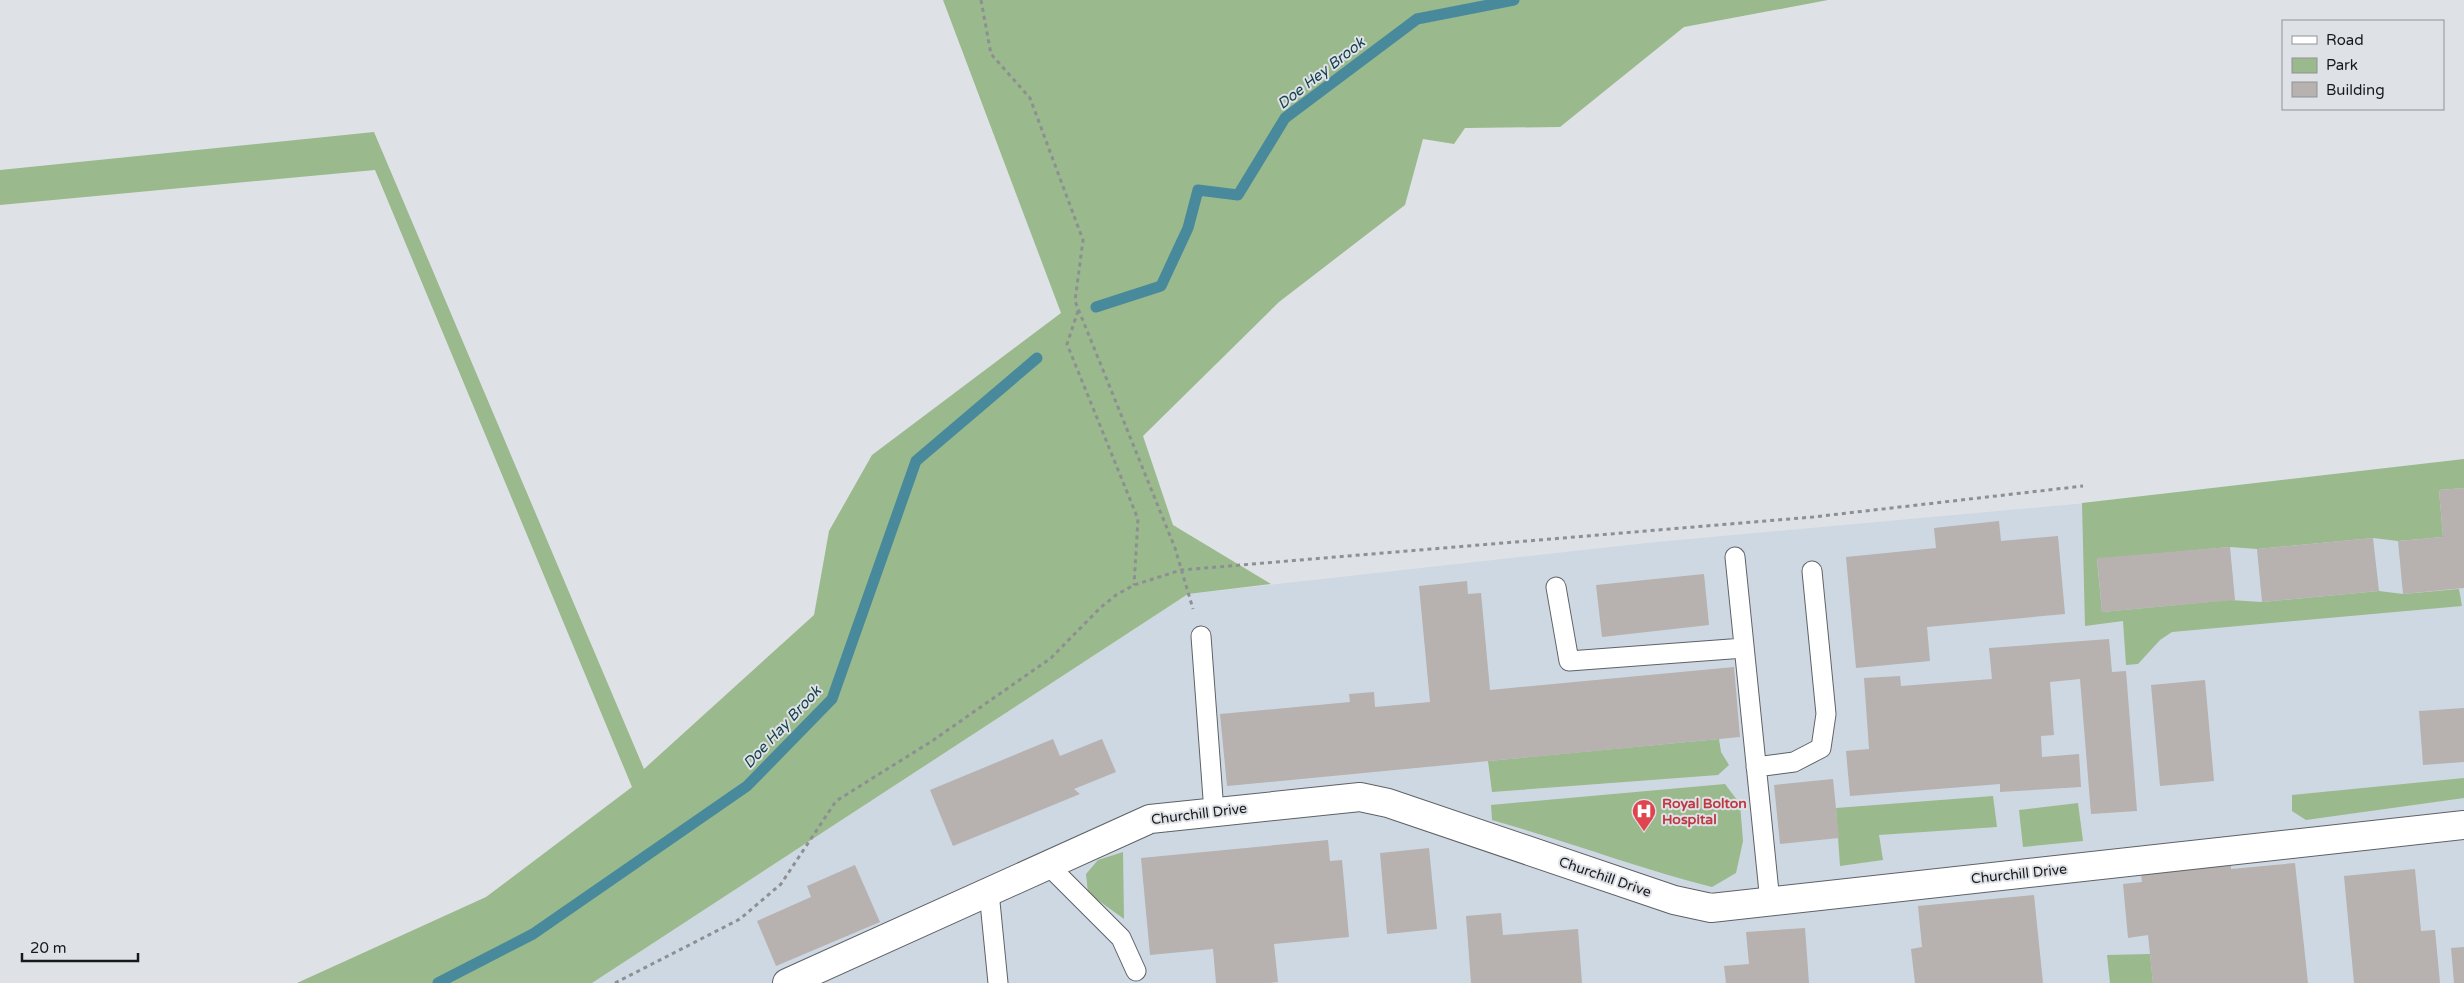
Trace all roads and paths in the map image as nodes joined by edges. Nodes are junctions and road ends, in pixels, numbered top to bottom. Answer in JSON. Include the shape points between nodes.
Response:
{"nodes":[{"id":1,"x":980,"y":0,"type":"edge"},
{"id":2,"x":1079,"y":310,"type":"junction"},
{"id":3,"x":2083,"y":486,"type":"dead end"},
{"id":4,"x":1735,"y":557,"type":"dead end"},
{"id":5,"x":1181,"y":570,"type":"junction"},
{"id":6,"x":1812,"y":571,"type":"dead end"},
{"id":7,"x":1134,"y":585,"type":"junction"},
{"id":8,"x":1556,"y":587,"type":"dead end"},
{"id":9,"x":1201,"y":636,"type":"joint"},
{"id":10,"x":1744,"y":648,"type":"junction"},
{"id":11,"x":1756,"y":767,"type":"junction"},
{"id":12,"x":1214,"y":812,"type":"junction"},
{"id":13,"x":2464,"y":825,"type":"edge"},
{"id":14,"x":1048,"y":865,"type":"junction"},
{"id":15,"x":989,"y":892,"type":"junction"},
{"id":16,"x":1770,"y":902,"type":"junction"},
{"id":17,"x":1136,"y":971,"type":"dead end"},
{"id":18,"x":615,"y":983,"type":"edge"},
{"id":19,"x":787,"y":983,"type":"edge"},
{"id":20,"x":998,"y":983,"type":"edge"}],
"edges":[{"from":1,"to":2,"type":"path","via":[[992,54],[1030,98],[1083,240],[1075,301]]},
{"from":2,"to":5,"type":"path"},
{"from":2,"to":7,"type":"path","via":[[1067,344],[1138,519]]},
{"from":3,"to":5,"type":"path","via":[[1813,517]]},
{"from":4,"to":10,"type":"lane"},
{"from":5,"to":7,"type":"path"},
{"from":5,"to":9,"type":"path"},
{"from":6,"to":11,"type":"lane","via":[[1826,714],[1821,748],[1794,762]]},
{"from":7,"to":18,"type":"path","via":[[1100,608],[1051,658],[932,741],[836,801],[781,884],[740,919]]},
{"from":8,"to":10,"type":"lane","via":[[1569,661]]},
{"from":9,"to":12,"type":"lane"},
{"from":10,"to":11,"type":"lane"},
{"from":11,"to":16,"type":"lane"},
{"from":12,"to":14,"type":"street","name":"Churchill Drive","via":[[1150,819]]},
{"from":12,"to":16,"type":"street","name":"Churchill Drive","via":[[1360,797],[1388,803],[1674,900],[1711,908]]},
{"from":13,"to":16,"type":"street","name":"Churchill Drive"},
{"from":14,"to":15,"type":"street","name":"Churchill Drive"},
{"from":14,"to":17,"type":"lane","via":[[1121,938]]},
{"from":15,"to":19,"type":"street","name":"Churchill Drive"},
{"from":15,"to":20,"type":"lane"}]}
